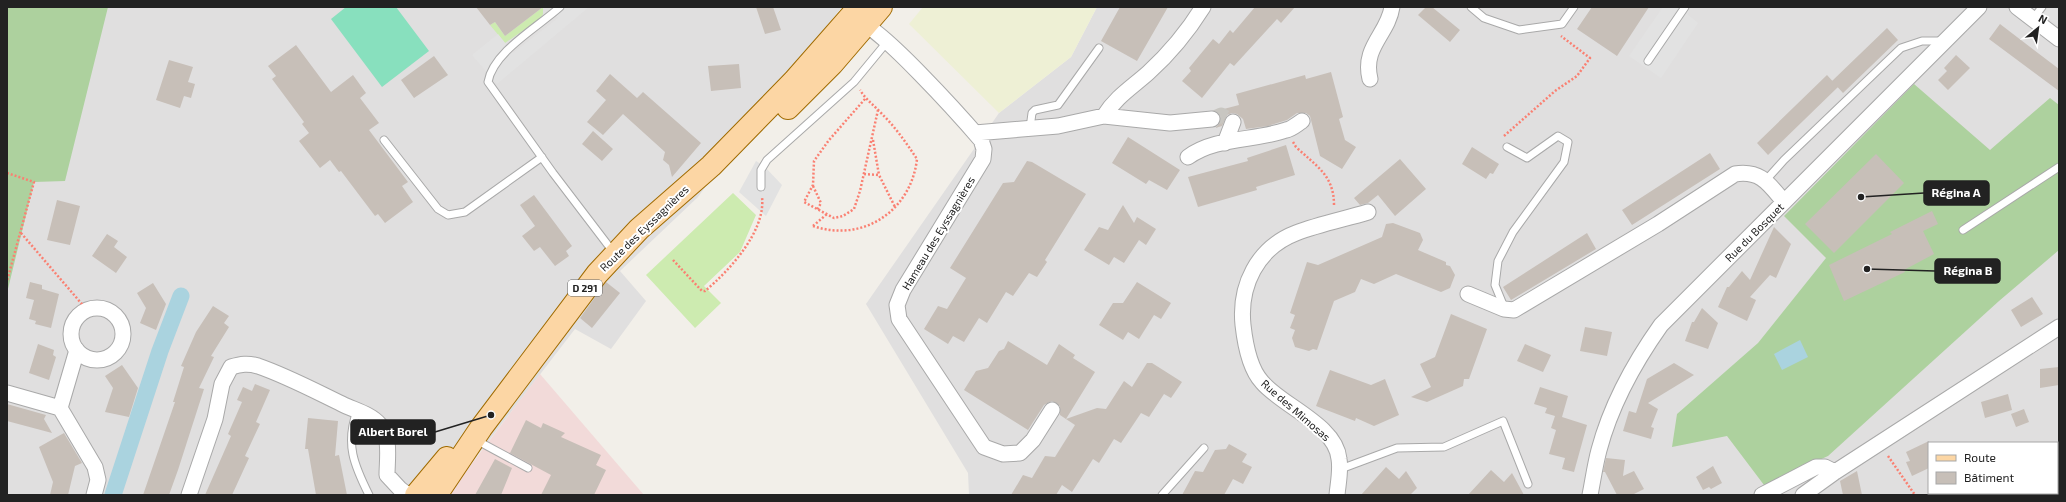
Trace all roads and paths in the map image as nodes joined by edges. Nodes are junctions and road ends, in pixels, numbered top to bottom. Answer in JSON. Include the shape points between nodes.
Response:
{"nodes":[{"id":1,"x":560,"y":7,"type":"edge"},
{"id":2,"x":881,"y":7,"type":"edge"},
{"id":3,"x":1203,"y":7,"type":"edge"},
{"id":4,"x":1392,"y":7,"type":"edge"},
{"id":5,"x":1471,"y":7,"type":"edge"},
{"id":6,"x":1574,"y":7,"type":"edge"},
{"id":7,"x":1684,"y":7,"type":"edge"},
{"id":8,"x":1979,"y":7,"type":"edge"},
{"id":9,"x":2017,"y":7,"type":"edge"},
{"id":10,"x":2038,"y":13,"type":"edge"},
{"id":11,"x":860,"y":15,"type":"edge"},
{"id":12,"x":1562,"y":24,"type":"junction"},
{"id":13,"x":2059,"y":39,"type":"edge"},
{"id":14,"x":1945,"y":41,"type":"junction"},
{"id":15,"x":887,"y":42,"type":"junction"},
{"id":16,"x":1099,"y":48,"type":"dead end"},
{"id":17,"x":1648,"y":61,"type":"dead end"},
{"id":18,"x":1370,"y":79,"type":"dead end"},
{"id":19,"x":878,"y":110,"type":"junction"},
{"id":20,"x":1104,"y":116,"type":"junction"},
{"id":21,"x":1212,"y":119,"type":"tunnel mouth"},
{"id":22,"x":1302,"y":121,"type":"dead end"},
{"id":23,"x":1233,"y":122,"type":"dead end"},
{"id":24,"x":1030,"y":128,"type":"junction"},
{"id":25,"x":1287,"y":130,"type":"junction"},
{"id":26,"x":975,"y":133,"type":"junction"},
{"id":27,"x":873,"y":138,"type":"junction"},
{"id":28,"x":384,"y":140,"type":"dead end"},
{"id":29,"x":1225,"y":143,"type":"junction"},
{"id":30,"x":1507,"y":147,"type":"joint"},
{"id":31,"x":542,"y":157,"type":"junction"},
{"id":32,"x":1188,"y":157,"type":"dead end"},
{"id":33,"x":2059,"y":167,"type":"edge"},
{"id":34,"x":7,"y":173,"type":"edge"},
{"id":35,"x":864,"y":174,"type":"junction"},
{"id":36,"x":879,"y":174,"type":"junction"},
{"id":37,"x":1766,"y":180,"type":"junction"},
{"id":38,"x":813,"y":185,"type":"junction"},
{"id":39,"x":761,"y":187,"type":"joint"},
{"id":40,"x":1784,"y":202,"type":"junction"},
{"id":41,"x":895,"y":207,"type":"junction"},
{"id":42,"x":817,"y":210,"type":"junction"},
{"id":43,"x":1368,"y":212,"type":"dead end"},
{"id":44,"x":826,"y":214,"type":"junction"},
{"id":45,"x":1337,"y":222,"type":"junction"},
{"id":46,"x":1963,"y":230,"type":"dead end"},
{"id":47,"x":20,"y":233,"type":"junction"},
{"id":48,"x":615,"y":253,"type":"junction"},
{"id":49,"x":673,"y":260,"type":"dead end"},
{"id":50,"x":7,"y":281,"type":"edge"},
{"id":51,"x":1468,"y":294,"type":"dead end"},
{"id":52,"x":1504,"y":309,"type":"junction"},
{"id":53,"x":87,"y":310,"type":"junction"},
{"id":54,"x":2059,"y":327,"type":"edge"},
{"id":55,"x":77,"y":350,"type":"junction"},
{"id":56,"x":7,"y":393,"type":"edge"},
{"id":57,"x":60,"y":408,"type":"junction"},
{"id":58,"x":1052,"y":410,"type":"dead end"},
{"id":59,"x":357,"y":411,"type":"junction"},
{"id":60,"x":478,"y":433,"type":"junction"},
{"id":61,"x":1880,"y":444,"type":"junction"},
{"id":62,"x":1204,"y":448,"type":"dead end"},
{"id":63,"x":528,"y":468,"type":"dead end"},
{"id":64,"x":1338,"y":470,"type":"junction"},
{"id":65,"x":1834,"y":472,"type":"junction"},
{"id":66,"x":1528,"y":484,"type":"dead end"},
{"id":67,"x":94,"y":495,"type":"edge"},
{"id":68,"x":189,"y":495,"type":"edge"},
{"id":69,"x":369,"y":495,"type":"edge"},
{"id":70,"x":408,"y":495,"type":"edge"},
{"id":71,"x":416,"y":495,"type":"edge"},
{"id":72,"x":436,"y":495,"type":"edge"},
{"id":73,"x":1162,"y":495,"type":"edge"},
{"id":74,"x":1338,"y":495,"type":"edge"},
{"id":75,"x":1590,"y":495,"type":"edge"},
{"id":76,"x":1762,"y":495,"type":"edge"},
{"id":77,"x":1803,"y":495,"type":"edge"},
{"id":78,"x":1915,"y":495,"type":"edge"}],
"edges":[{"from":1,"to":31,"type":"lane","via":[[494,65],[488,82]]},
{"from":2,"to":11,"type":"main road","name":"Route des Eyssagnières"},
{"from":3,"to":20,"type":"street","via":[[1179,40],[1149,73],[1113,102]]},
{"from":4,"to":18,"type":"street","via":[[1391,16],[1372,50],[1367,67]]},
{"from":5,"to":12,"type":"lane","via":[[1484,18],[1519,30]]},
{"from":6,"to":12,"type":"lane"},
{"from":7,"to":17,"type":"lane"},
{"from":8,"to":14,"type":"street","name":"Rue du Bosquet"},
{"from":9,"to":10,"type":"street"},
{"from":10,"to":13,"type":"street"},
{"from":11,"to":15,"type":"street","name":"Hameau des Eyssagnières"},
{"from":11,"to":48,"type":"main road","name":"Route des Eyssagnières","number":"D 291","via":[[832,64],[779,117],[753,139],[711,166]]},
{"from":12,"to":30,"type":"path","via":[[1556,32],[1590,58],[1577,76],[1555,91],[1498,141]]},
{"from":14,"to":37,"type":"lane","via":[[1922,41],[1901,48]]},
{"from":14,"to":40,"type":"street","name":"Rue du Bosquet"},
{"from":15,"to":26,"type":"street","name":"Hameau des Eyssagnières"},
{"from":15,"to":39,"type":"lane","via":[[854,82],[767,160],[761,170]]},
{"from":16,"to":24,"type":"lane","via":[[1058,105],[1035,110]]},
{"from":19,"to":27,"type":"path"},
{"from":19,"to":38,"type":"path","via":[[865,99],[829,140],[814,161]]},
{"from":19,"to":41,"type":"path","via":[[917,159],[916,170],[907,191]]},
{"from":20,"to":21,"type":"street","via":[[1170,123]]},
{"from":20,"to":24,"type":"street","via":[[1058,126]]},
{"from":22,"to":25,"type":"street"},
{"from":23,"to":29,"type":"street"},
{"from":24,"to":26,"type":"street"},
{"from":25,"to":29,"type":"street"},
{"from":25,"to":45,"type":"path","via":[[1296,147],[1328,178],[1334,192]]},
{"from":26,"to":58,"type":"street","name":"Hameau des Eyssagnières","via":[[984,149],[983,159],[902,290],[897,305],[899,319],[984,447],[1003,454],[1020,453],[1033,440]]},
{"from":27,"to":35,"type":"path"},
{"from":27,"to":36,"type":"path"},
{"from":28,"to":31,"type":"lane","via":[[438,209],[448,215],[465,212]]},
{"from":29,"to":32,"type":"street","via":[[1197,150]]},
{"from":30,"to":52,"type":"lane","via":[[1528,158],[1558,136],[1568,142],[1564,162],[1513,232],[1498,261],[1495,285]]},
{"from":31,"to":48,"type":"lane"},
{"from":33,"to":46,"type":"lane"},
{"from":34,"to":47,"type":"path","via":[[34,182]]},
{"from":35,"to":36,"type":"path"},
{"from":35,"to":44,"type":"path","via":[[854,209],[834,218]]},
{"from":36,"to":41,"type":"path"},
{"from":37,"to":40,"type":"street"},
{"from":37,"to":52,"type":"street","via":[[1755,174],[1735,174],[1658,224],[1514,310]]},
{"from":38,"to":42,"type":"path","via":[[821,203]]},
{"from":38,"to":42,"type":"path","via":[[804,202]]},
{"from":39,"to":49,"type":"path","via":[[760,215],[748,245],[705,291],[702,291]]},
{"from":40,"to":75,"type":"street","name":"Rue du Bosquet","via":[[1661,325],[1649,342],[1629,375],[1610,416],[1599,450]]},
{"from":41,"to":44,"type":"path","via":[[883,219],[849,231],[813,226]]},
{"from":42,"to":44,"type":"path"},
{"from":43,"to":45,"type":"street","name":"Rue des Mimosas"},
{"from":45,"to":64,"type":"street","name":"Rue des Mimosas","via":[[1295,233],[1272,247],[1255,266],[1245,287],[1242,310],[1244,340],[1261,381],[1325,432],[1333,442],[1339,459]]},
{"from":47,"to":50,"type":"path"},
{"from":47,"to":53,"type":"path"},
{"from":48,"to":60,"type":"main road","name":"Route des Eyssagnières","number":"D 291","via":[[581,293]]},
{"from":51,"to":52,"type":"street"},
{"from":53,"to":55,"type":"street","via":[[80,314],[72,327],[71,336]]},
{"from":53,"to":55,"type":"street","via":[[104,309],[115,316],[122,327],[120,344],[112,354],[100,359],[83,356]]},
{"from":54,"to":61,"type":"street"},
{"from":55,"to":57,"type":"street"},
{"from":56,"to":57,"type":"street"},
{"from":57,"to":67,"type":"street","via":[[95,467],[98,480]]},
{"from":59,"to":68,"type":"street","via":[[258,366],[244,363],[231,367],[222,384],[215,419]]},
{"from":59,"to":69,"type":"lane","via":[[351,428],[351,454]]},
{"from":59,"to":70,"type":"street","via":[[379,424],[384,430],[387,475]]},
{"from":60,"to":63,"type":"lane"},
{"from":60,"to":71,"type":"main road","name":"Route des Eyssagnières","number":"D 291","via":[[447,458]]},
{"from":60,"to":72,"type":"main road","name":"Route des Eyssagnières","number":"D 291"},
{"from":61,"to":65,"type":"street"},
{"from":61,"to":78,"type":"path"},
{"from":62,"to":73,"type":"lane"},
{"from":64,"to":66,"type":"lane","via":[[1397,448],[1444,447],[1503,421]]},
{"from":64,"to":74,"type":"street","name":"Rue des Mimosas"},
{"from":65,"to":76,"type":"street","via":[[1826,467],[1816,467]]},
{"from":65,"to":77,"type":"street"}]}
